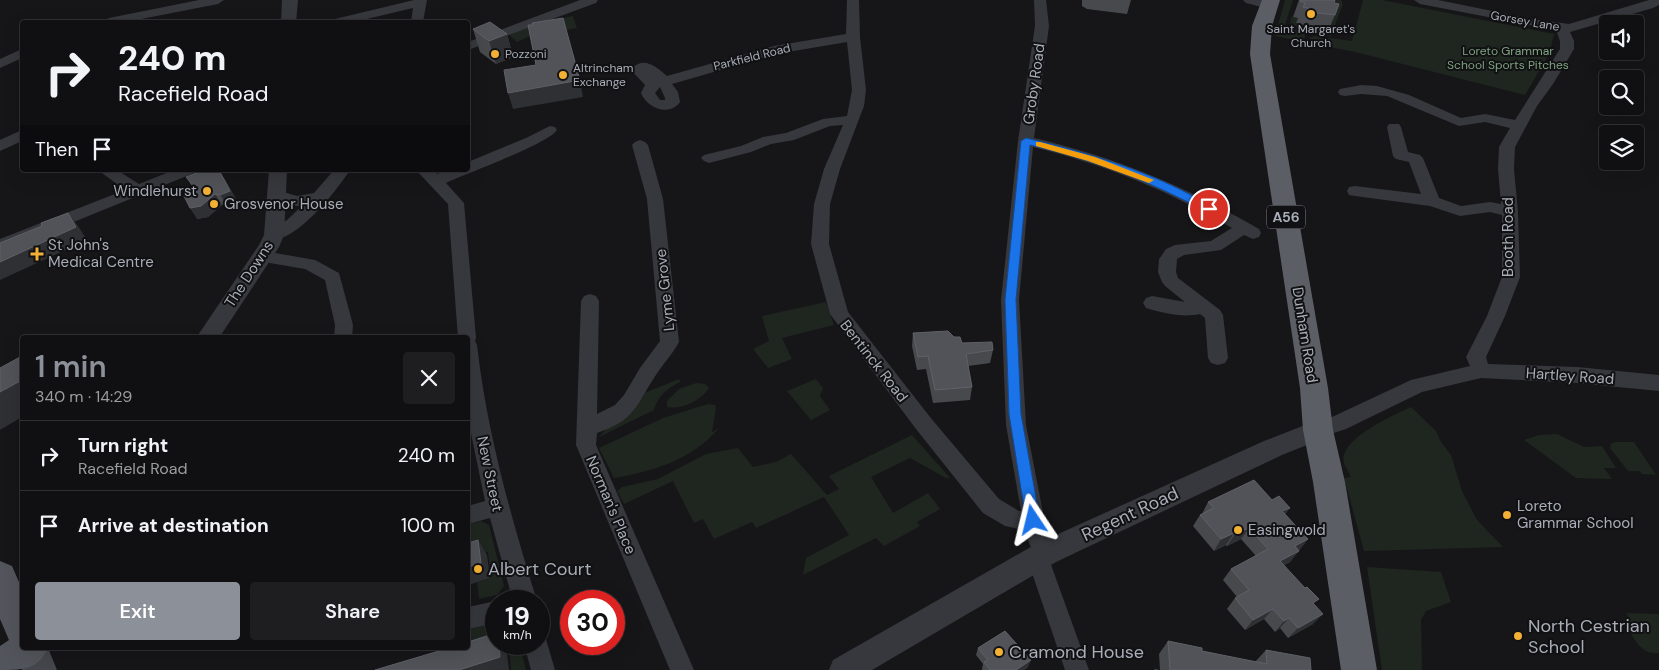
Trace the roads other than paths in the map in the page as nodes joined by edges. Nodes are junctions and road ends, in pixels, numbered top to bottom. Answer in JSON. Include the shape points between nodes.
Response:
{"nodes":[{"id":1,"x":218,"y":0,"type":"edge"},
{"id":2,"x":290,"y":0,"type":"edge"},
{"id":3,"x":853,"y":0,"type":"edge"},
{"id":4,"x":1040,"y":0,"type":"edge"},
{"id":5,"x":1420,"y":0,"type":"edge"},
{"id":6,"x":1658,"y":0,"type":"edge"},
{"id":7,"x":421,"y":1,"type":"edge"},
{"id":8,"x":584,"y":1,"type":"edge"},
{"id":9,"x":1264,"y":1,"type":"edge"},
{"id":10,"x":119,"y":20,"type":"edge"},
{"id":11,"x":289,"y":20,"type":"edge"},
{"id":12,"x":348,"y":20,"type":"edge"},
{"id":13,"x":417,"y":20,"type":"edge"},
{"id":14,"x":1562,"y":28,"type":"junction"},
{"id":15,"x":853,"y":37,"type":"junction"},
{"id":16,"x":470,"y":45,"type":"edge"},
{"id":17,"x":20,"y":54,"type":"edge"},
{"id":18,"x":0,"y":64,"type":"edge"},
{"id":19,"x":658,"y":84,"type":"dead end"},
{"id":20,"x":1345,"y":92,"type":"dead end"},
{"id":21,"x":853,"y":120,"type":"junction"},
{"id":22,"x":1518,"y":125,"type":"junction"},
{"id":23,"x":1394,"y":127,"type":"dead end"},
{"id":24,"x":550,"y":130,"type":"dead end"},
{"id":25,"x":20,"y":136,"type":"edge"},
{"id":26,"x":1026,"y":141,"type":"junction"},
{"id":27,"x":640,"y":145,"type":"dead end"},
{"id":28,"x":0,"y":146,"type":"edge"},
{"id":29,"x":709,"y":158,"type":"dead end"},
{"id":30,"x":470,"y":166,"type":"edge"},
{"id":31,"x":109,"y":172,"type":"edge"},
{"id":32,"x":183,"y":172,"type":"edge"},
{"id":33,"x":278,"y":172,"type":"edge"},
{"id":34,"x":340,"y":172,"type":"edge"},
{"id":35,"x":451,"y":172,"type":"edge"},
{"id":36,"x":430,"y":176,"type":"edge"},
{"id":37,"x":137,"y":190,"type":"junction"},
{"id":38,"x":1355,"y":191,"type":"dead end"},
{"id":39,"x":277,"y":195,"type":"junction"},
{"id":40,"x":319,"y":198,"type":"junction"},
{"id":41,"x":1432,"y":201,"type":"junction"},
{"id":42,"x":1510,"y":212,"type":"junction"},
{"id":43,"x":274,"y":235,"type":"junction"},
{"id":44,"x":0,"y":246,"type":"edge"},
{"id":45,"x":264,"y":257,"type":"junction"},
{"id":46,"x":590,"y":301,"type":"dead end"},
{"id":47,"x":1152,"y":303,"type":"dead end"},
{"id":48,"x":1203,"y":306,"type":"junction"},
{"id":49,"x":209,"y":335,"type":"edge"},
{"id":50,"x":343,"y":335,"type":"edge"},
{"id":51,"x":467,"y":335,"type":"edge"},
{"id":52,"x":1218,"y":358,"type":"dead end"},
{"id":53,"x":1481,"y":370,"type":"junction"},
{"id":54,"x":1659,"y":383,"type":"edge"},
{"id":55,"x":470,"y":391,"type":"edge"},
{"id":56,"x":585,"y":428,"type":"junction"},
{"id":57,"x":1318,"y":430,"type":"junction"},
{"id":58,"x":496,"y":507,"type":"junction"},
{"id":59,"x":470,"y":514,"type":"edge"},
{"id":60,"x":1033,"y":520,"type":"junction"},
{"id":61,"x":1041,"y":556,"type":"junction"},
{"id":62,"x":0,"y":577,"type":"edge"},
{"id":63,"x":522,"y":590,"type":"edge"},
{"id":64,"x":485,"y":614,"type":"edge"},
{"id":65,"x":470,"y":618,"type":"edge"},
{"id":66,"x":20,"y":624,"type":"edge"},
{"id":67,"x":27,"y":650,"type":"edge"},
{"id":68,"x":31,"y":650,"type":"edge"},
{"id":69,"x":539,"y":655,"type":"edge"},
{"id":70,"x":0,"y":666,"type":"edge"},
{"id":71,"x":40,"y":670,"type":"edge"},
{"id":72,"x":543,"y":670,"type":"edge"},
{"id":73,"x":682,"y":670,"type":"edge"},
{"id":74,"x":844,"y":670,"type":"edge"},
{"id":75,"x":1077,"y":670,"type":"edge"},
{"id":76,"x":1359,"y":670,"type":"edge"}],
"edges":[{"from":1,"to":10,"type":"street"},
{"from":2,"to":11,"type":"street"},
{"from":3,"to":15,"type":"street","name":"Bentinck Road"},
{"from":4,"to":26,"type":"street","name":"Groby Road","via":[[1042,26]]},
{"from":5,"to":14,"type":"street","name":"Gorsey Lane"},
{"from":6,"to":14,"type":"street","name":"Gorsey Lane","via":[[1588,24]]},
{"from":7,"to":12,"type":"street"},
{"from":7,"to":13,"type":"street"},
{"from":8,"to":16,"type":"street"},
{"from":9,"to":57,"type":"highway","name":"Dunham Road","number":"A56","via":[[1260,54]]},
{"from":14,"to":22,"type":"street","name":"Booth Road","via":[[1566,49]]},
{"from":15,"to":19,"type":"street","name":"Parkfield Road","via":[[774,50]]},
{"from":15,"to":21,"type":"street","name":"Bentinck Road","via":[[859,90]]},
{"from":17,"to":18,"type":"street"},
{"from":20,"to":22,"type":"street","via":[[1364,89],[1384,91],[1405,96],[1459,122],[1485,118]]},
{"from":21,"to":29,"type":"street","via":[[828,122],[788,137]]},
{"from":21,"to":60,"type":"street","name":"Bentinck Road","via":[[832,169],[822,204],[820,244],[839,314],[991,506],[1013,519]]},
{"from":22,"to":42,"type":"street","name":"Booth Road","via":[[1508,147],[1506,161]]},
{"from":23,"to":41,"type":"street","via":[[1401,156],[1415,158]]},
{"from":24,"to":30,"type":"street"},
{"from":25,"to":28,"type":"street"},
{"from":26,"to":48,"type":"street","via":[[1134,173],[1174,190],[1249,230],[1215,246],[1180,249],[1170,255],[1167,268],[1170,280]]},
{"from":26,"to":60,"type":"street","name":"Groby Road","via":[[1010,300],[1015,414]]},
{"from":27,"to":56,"type":"street","name":"Lyme Grove","via":[[655,199],[670,342],[622,411]]},
{"from":31,"to":37,"type":"street"},
{"from":32,"to":37,"type":"street"},
{"from":33,"to":39,"type":"street"},
{"from":34,"to":40,"type":"street","name":"The Downs"},
{"from":35,"to":36,"type":"street"},
{"from":36,"to":51,"type":"street","via":[[456,203]]},
{"from":37,"to":44,"type":"street"},
{"from":38,"to":41,"type":"street"},
{"from":39,"to":40,"type":"street","via":[[297,201]]},
{"from":39,"to":43,"type":"street"},
{"from":40,"to":43,"type":"street","name":"The Downs","via":[[283,232]]},
{"from":41,"to":42,"type":"street","via":[[1460,211],[1490,207]]},
{"from":42,"to":53,"type":"street","name":"Booth Road","via":[[1511,277],[1476,357]]},
{"from":43,"to":45,"type":"street","name":"The Downs"},
{"from":45,"to":49,"type":"street","name":"The Downs"},
{"from":45,"to":50,"type":"street","via":[[309,264],[333,277]]},
{"from":46,"to":56,"type":"street","name":"Norman's Place"},
{"from":47,"to":48,"type":"street","via":[[1180,310]]},
{"from":48,"to":52,"type":"street","via":[[1215,318]]},
{"from":53,"to":54,"type":"street","name":"Hartley Road"},
{"from":53,"to":57,"type":"street","via":[[1418,385],[1339,424]]},
{"from":55,"to":58,"type":"street","name":"New Street"},
{"from":56,"to":73,"type":"street","name":"Norman's Place","via":[[586,446]]},
{"from":57,"to":61,"type":"street","name":"Regent Road"},
{"from":57,"to":76,"type":"highway","name":"Dunham Road","number":"A56"},
{"from":58,"to":59,"type":"street"},
{"from":58,"to":63,"type":"street","name":"New Street"},
{"from":60,"to":61,"type":"street","name":"Groby Road"},
{"from":61,"to":74,"type":"street","name":"Regent Road"},
{"from":61,"to":75,"type":"street","name":"Groby Road","via":[[1042,568]]},
{"from":62,"to":66,"type":"main road"},
{"from":64,"to":65,"type":"street"},
{"from":67,"to":70,"type":"main road"},
{"from":68,"to":71,"type":"main road"},
{"from":69,"to":72,"type":"street"}]}
